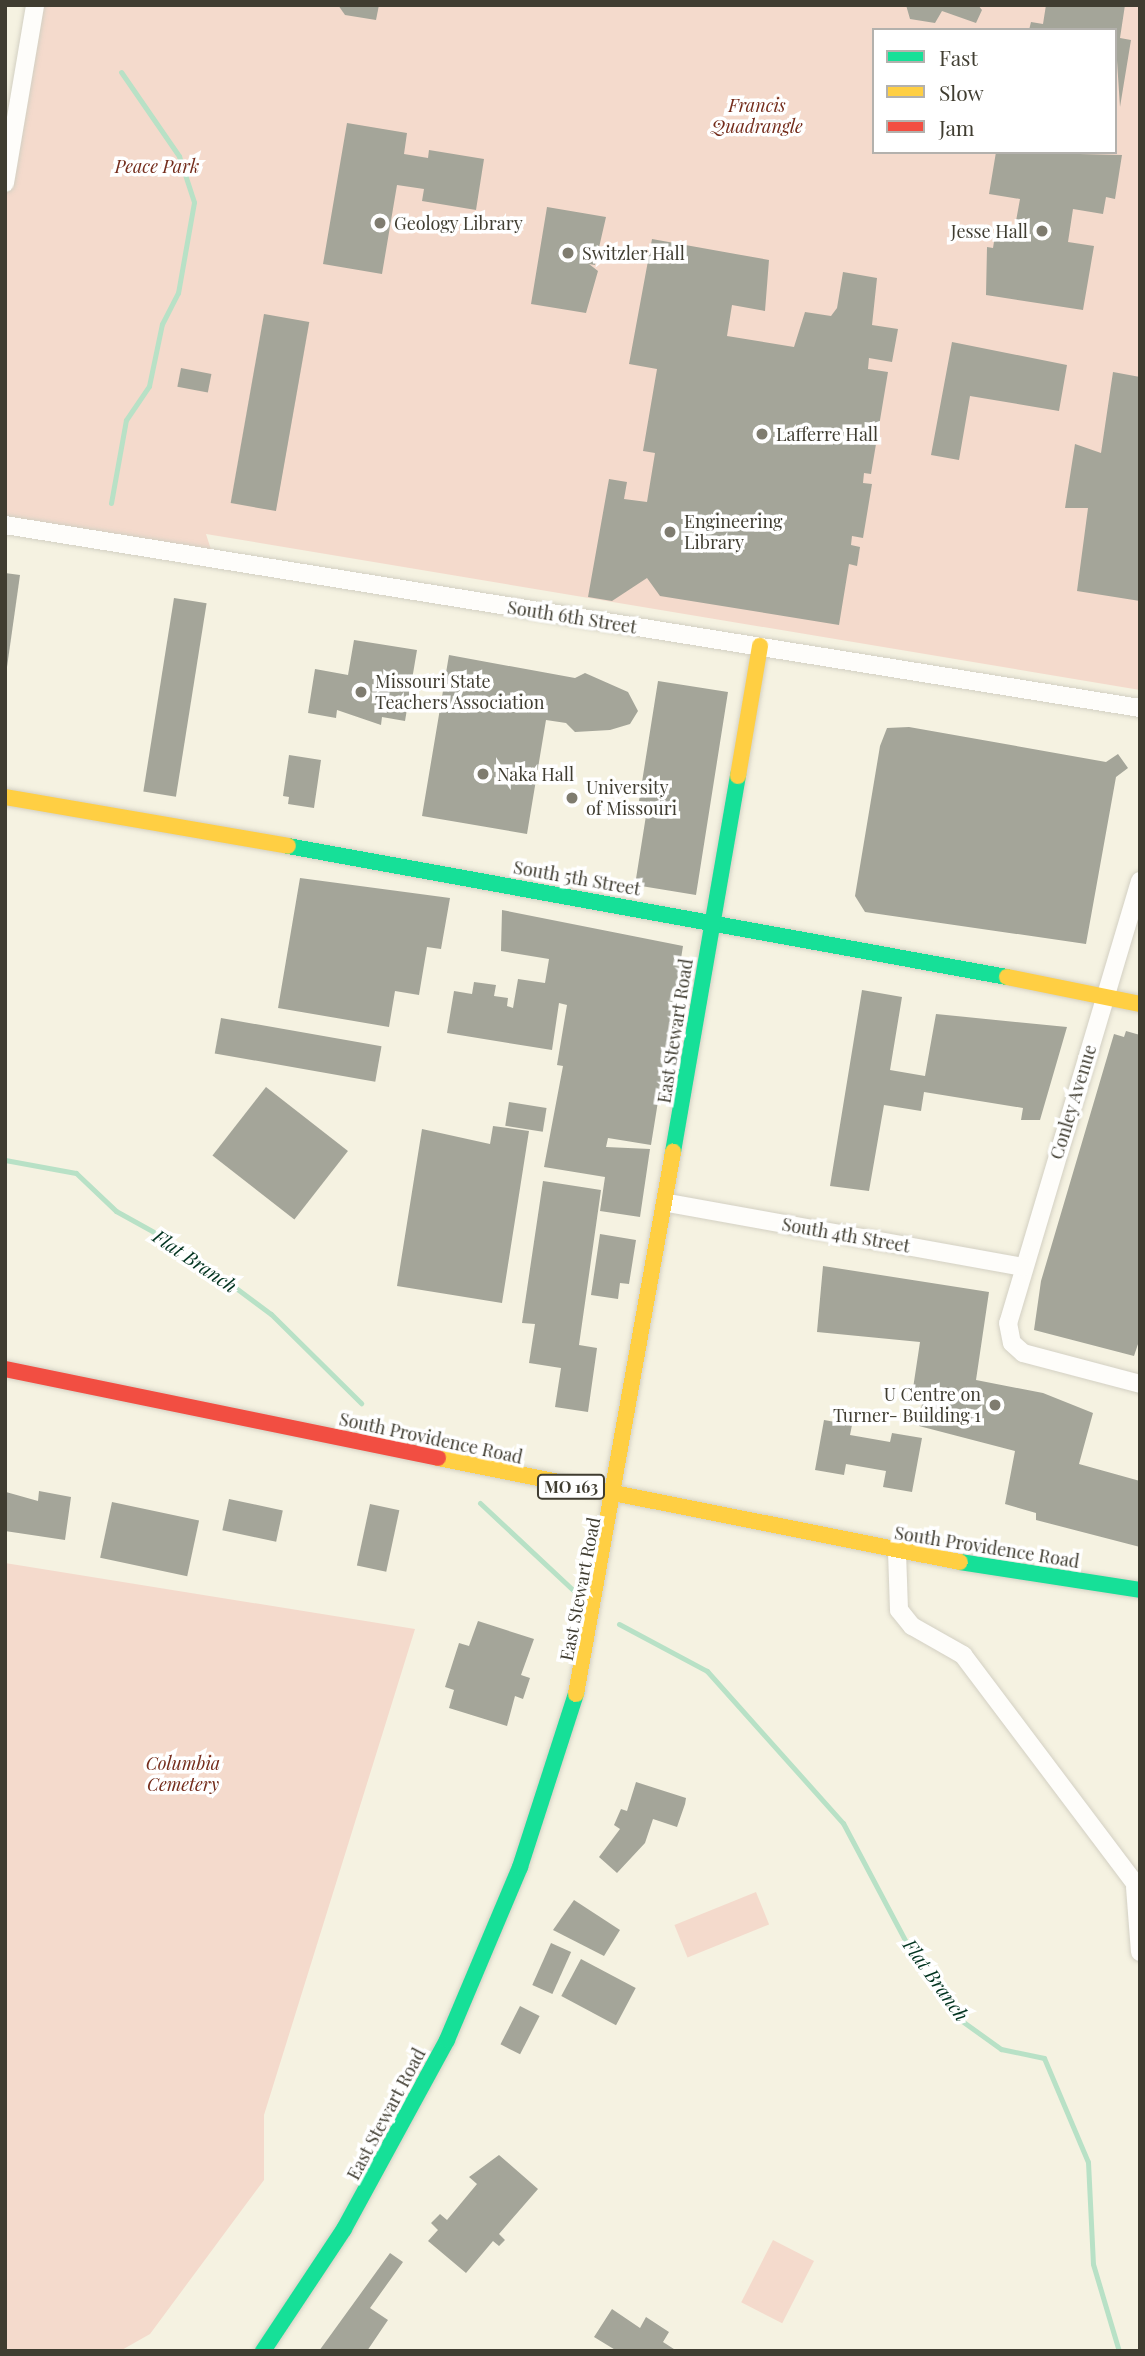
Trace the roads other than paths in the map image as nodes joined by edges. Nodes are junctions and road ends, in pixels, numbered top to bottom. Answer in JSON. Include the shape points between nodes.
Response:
{"nodes":[{"id":1,"x":35,"y":5,"type":"edge"},
{"id":2,"x":5,"y":183,"type":"edge"},
{"id":3,"x":5,"y":525,"type":"edge"},
{"id":4,"x":760,"y":646,"type":"junction"},
{"id":5,"x":1140,"y":708,"type":"edge"},
{"id":6,"x":5,"y":797,"type":"edge"},
{"id":7,"x":1140,"y":881,"type":"edge"},
{"id":8,"x":712,"y":921,"type":"junction"},
{"id":9,"x":1105,"y":993,"type":"junction"},
{"id":10,"x":1140,"y":1004,"type":"edge"},
{"id":11,"x":668,"y":1203,"type":"junction"},
{"id":12,"x":1023,"y":1266,"type":"junction"},
{"id":13,"x":5,"y":1349,"type":"edge"},
{"id":14,"x":5,"y":1369,"type":"edge"},
{"id":15,"x":33,"y":1375,"type":"junction"},
{"id":16,"x":1140,"y":1384,"type":"edge"},
{"id":17,"x":617,"y":1497,"type":"junction"},
{"id":18,"x":897,"y":1552,"type":"junction"},
{"id":19,"x":1140,"y":1590,"type":"edge"},
{"id":20,"x":1138,"y":1888,"type":"edge"},
{"id":21,"x":1140,"y":1952,"type":"edge"},
{"id":22,"x":263,"y":2351,"type":"edge"}],
"edges":[{"from":1,"to":2,"type":"street"},
{"from":3,"to":4,"type":"street","name":"South 6th Street"},
{"from":4,"to":5,"type":"street","name":"South 6th Street"},
{"from":4,"to":8,"type":"street","name":"East Stewart Road"},
{"from":6,"to":8,"type":"street","name":"South 5th Street"},
{"from":7,"to":9,"type":"street","name":"Conley Avenue"},
{"from":8,"to":9,"type":"street","name":"South 5th Street"},
{"from":8,"to":11,"type":"street","name":"East Stewart Road"},
{"from":9,"to":10,"type":"street","name":"South 5th Street"},
{"from":9,"to":12,"type":"street","name":"Conley Avenue"},
{"from":11,"to":12,"type":"street","name":"South 4th Street"},
{"from":11,"to":17,"type":"street","name":"East Stewart Road"},
{"from":12,"to":16,"type":"street","name":"Conley Avenue","via":[[1008,1323],[1012,1343],[1023,1353]]},
{"from":13,"to":15,"type":"street"},
{"from":14,"to":15,"type":"street","name":"South Providence Road","number":"MO 163"},
{"from":15,"to":17,"type":"street","name":"South Providence Road","number":"MO 163"},
{"from":17,"to":18,"type":"street","name":"South Providence Road","number":"MO 163"},
{"from":17,"to":22,"type":"street","name":"East Stewart Road","via":[[586,1662],[520,1867],[447,2040],[344,2229]]},
{"from":18,"to":19,"type":"street","name":"South Providence Road","number":"MO 163"},
{"from":18,"to":20,"type":"street","via":[[899,1610],[912,1626],[963,1656]]},
{"from":20,"to":21,"type":"street"}]}
